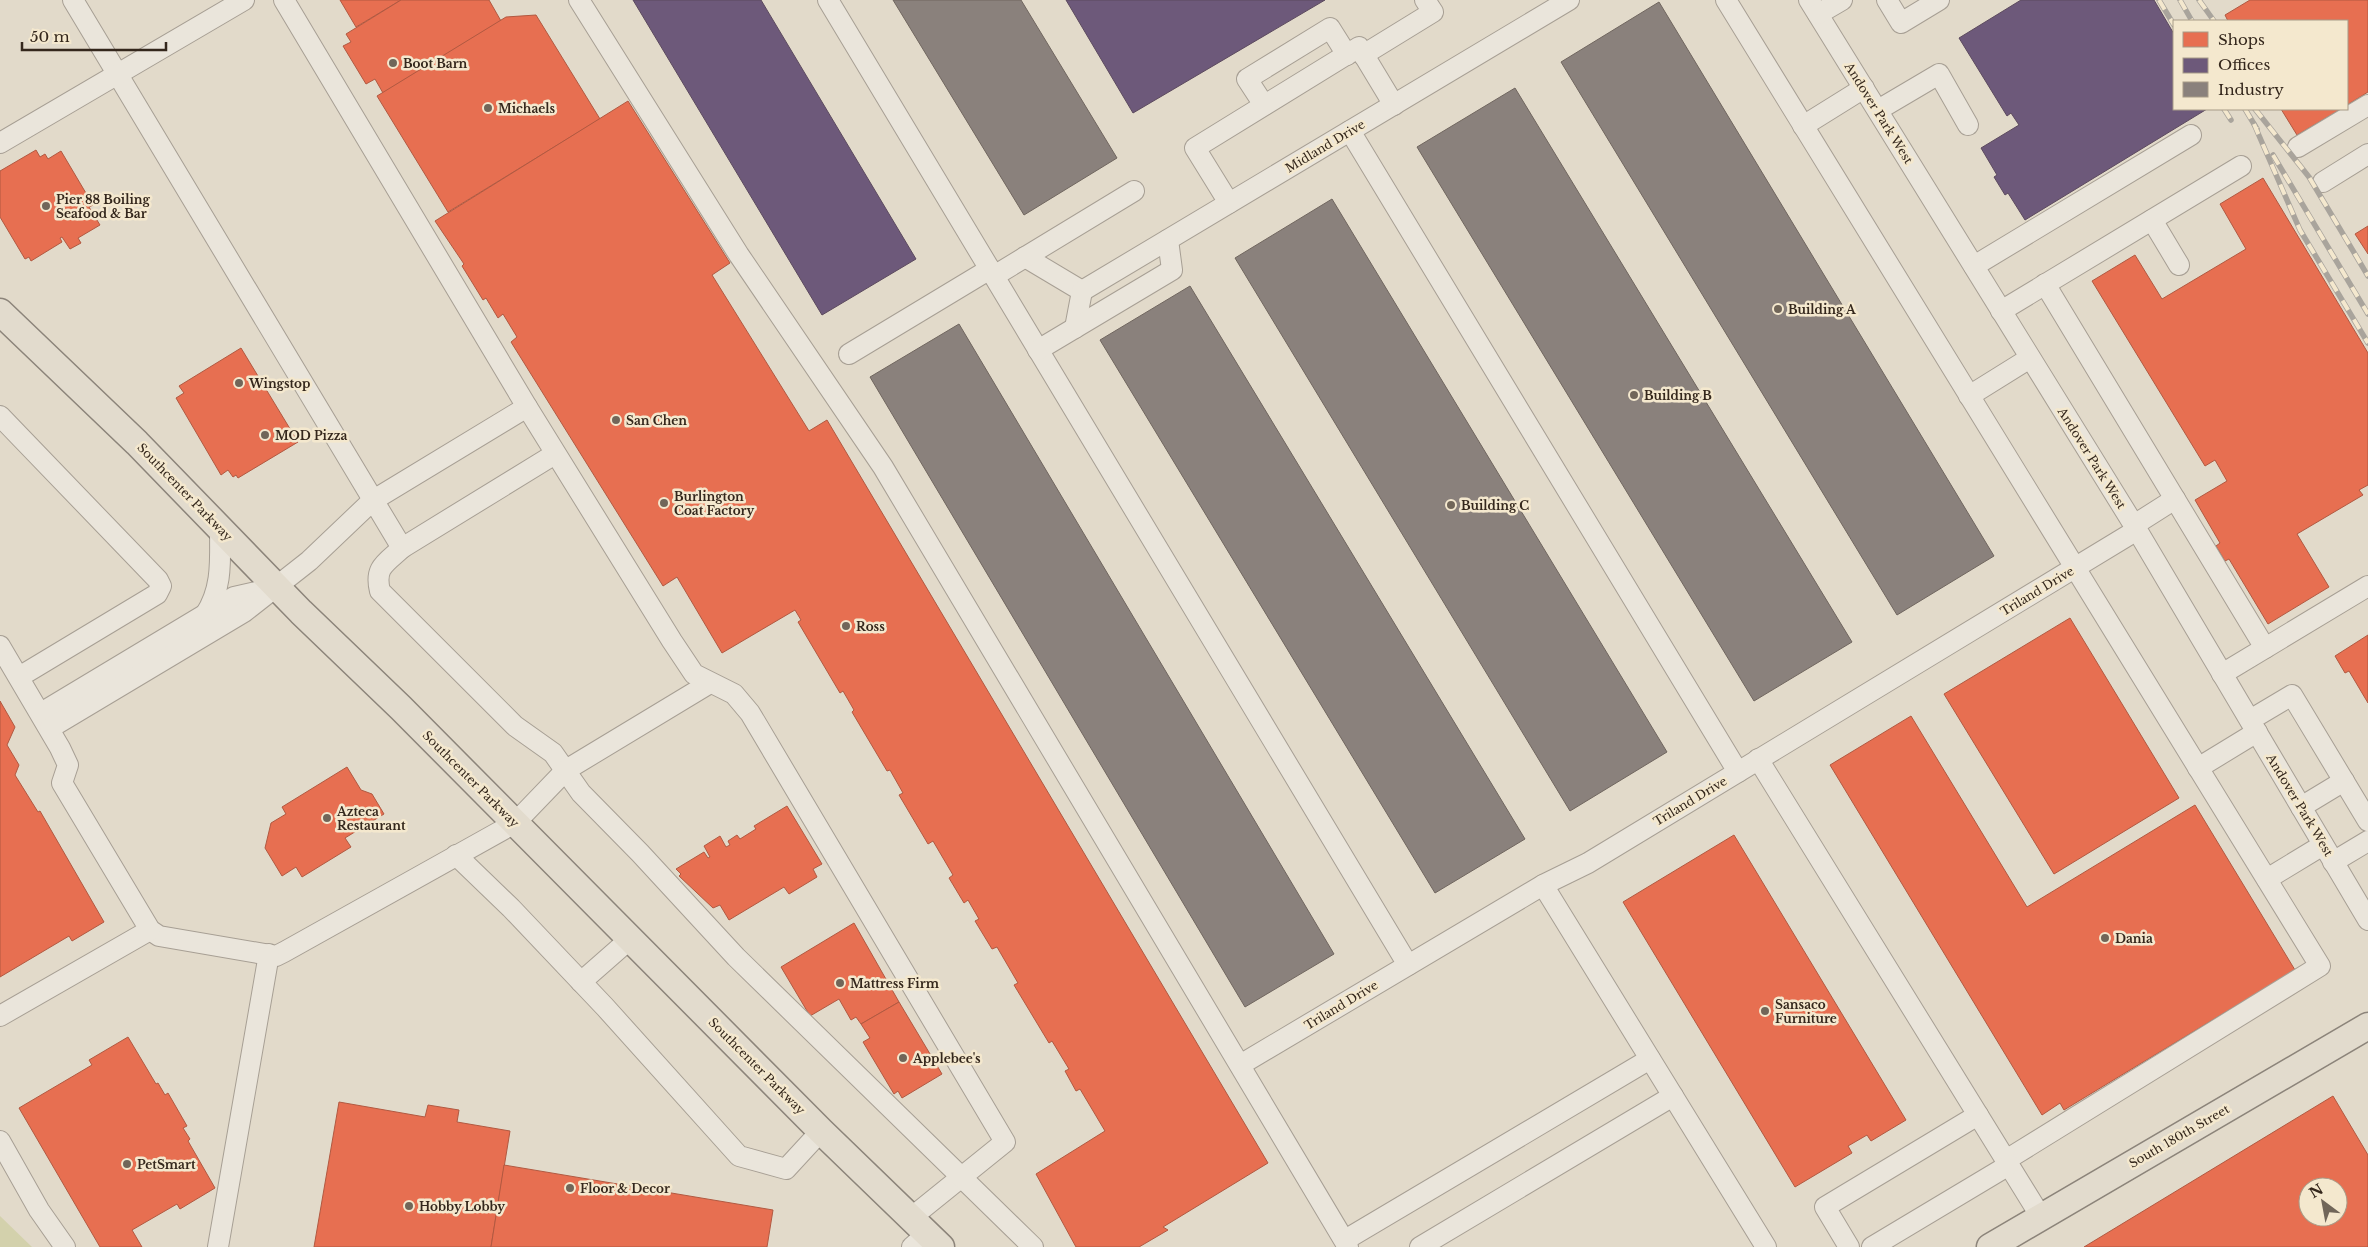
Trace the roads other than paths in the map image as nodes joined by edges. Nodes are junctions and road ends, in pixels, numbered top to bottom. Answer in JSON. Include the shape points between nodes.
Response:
{"nodes":[{"id":1,"x":73,"y":0,"type":"edge"},
{"id":2,"x":244,"y":0,"type":"edge"},
{"id":3,"x":284,"y":0,"type":"edge"},
{"id":4,"x":580,"y":0,"type":"edge"},
{"id":5,"x":828,"y":0,"type":"edge"},
{"id":6,"x":1425,"y":0,"type":"edge"},
{"id":7,"x":1726,"y":0,"type":"edge"},
{"id":8,"x":1842,"y":0,"type":"edge"},
{"id":9,"x":1887,"y":0,"type":"edge"},
{"id":10,"x":1939,"y":0,"type":"edge"},
{"id":11,"x":1564,"y":1,"type":"edge"},
{"id":12,"x":1814,"y":7,"type":"edge"},
{"id":13,"x":1355,"y":55,"type":"junction"},
{"id":14,"x":118,"y":75,"type":"junction"},
{"id":15,"x":1864,"y":88,"type":"junction"},
{"id":16,"x":1394,"y":104,"type":"junction"},
{"id":17,"x":1264,"y":105,"type":"junction"},
{"id":18,"x":2368,"y":105,"type":"edge"},
{"id":19,"x":1878,"y":110,"type":"junction"},
{"id":20,"x":1968,"y":125,"type":"dead end"},
{"id":21,"x":1803,"y":126,"type":"junction"},
{"id":22,"x":1350,"y":131,"type":"junction"},
{"id":23,"x":2191,"y":135,"type":"dead end"},
{"id":24,"x":0,"y":143,"type":"edge"},
{"id":25,"x":2298,"y":147,"type":"dead end"},
{"id":26,"x":2368,"y":154,"type":"edge"},
{"id":27,"x":2242,"y":166,"type":"dead end"},
{"id":28,"x":2323,"y":182,"type":"dead end"},
{"id":29,"x":1134,"y":191,"type":"dead end"},
{"id":30,"x":1229,"y":203,"type":"junction"},
{"id":31,"x":2152,"y":220,"type":"junction"},
{"id":32,"x":1168,"y":240,"type":"junction"},
{"id":33,"x":1025,"y":257,"type":"junction"},
{"id":34,"x":2179,"y":265,"type":"dead end"},
{"id":35,"x":1974,"y":266,"type":"junction"},
{"id":36,"x":992,"y":272,"type":"junction"},
{"id":37,"x":2045,"y":284,"type":"junction"},
{"id":38,"x":1082,"y":291,"type":"junction"},
{"id":39,"x":2001,"y":311,"type":"junction"},
{"id":40,"x":0,"y":312,"type":"edge"},
{"id":41,"x":1075,"y":328,"type":"junction"},
{"id":42,"x":1038,"y":350,"type":"junction"},
{"id":43,"x":849,"y":354,"type":"dead end"},
{"id":44,"x":2030,"y":358,"type":"junction"},
{"id":45,"x":1969,"y":396,"type":"junction"},
{"id":46,"x":527,"y":408,"type":"junction"},
{"id":47,"x":0,"y":416,"type":"edge"},
{"id":48,"x":555,"y":454,"type":"junction"},
{"id":49,"x":2176,"y":499,"type":"junction"},
{"id":50,"x":372,"y":500,"type":"junction"},
{"id":51,"x":2136,"y":527,"type":"junction"},
{"id":52,"x":220,"y":528,"type":"junction"},
{"id":53,"x":402,"y":548,"type":"junction"},
{"id":54,"x":2075,"y":568,"type":"junction"},
{"id":55,"x":2368,"y":586,"type":"edge"},
{"id":56,"x":277,"y":587,"type":"junction"},
{"id":57,"x":204,"y":616,"type":"junction"},
{"id":58,"x":0,"y":646,"type":"edge"},
{"id":59,"x":2265,"y":648,"type":"junction"},
{"id":60,"x":2222,"y":674,"type":"junction"},
{"id":61,"x":19,"y":677,"type":"junction"},
{"id":62,"x":710,"y":683,"type":"junction"},
{"id":63,"x":45,"y":721,"type":"junction"},
{"id":64,"x":2253,"y":726,"type":"junction"},
{"id":65,"x":1758,"y":759,"type":"junction"},
{"id":66,"x":2198,"y":768,"type":"junction"},
{"id":67,"x":566,"y":770,"type":"junction"},
{"id":68,"x":1738,"y":772,"type":"junction"},
{"id":69,"x":2344,"y":781,"type":"junction"},
{"id":70,"x":2301,"y":807,"type":"junction"},
{"id":71,"x":2368,"y":821,"type":"edge"},
{"id":72,"x":515,"y":822,"type":"junction"},
{"id":73,"x":2368,"y":841,"type":"edge"},
{"id":74,"x":2328,"y":853,"type":"junction"},
{"id":75,"x":456,"y":855,"type":"junction"},
{"id":76,"x":2267,"y":880,"type":"junction"},
{"id":77,"x":1543,"y":885,"type":"junction"},
{"id":78,"x":2368,"y":920,"type":"edge"},
{"id":79,"x":150,"y":930,"type":"junction"},
{"id":80,"x":630,"y":938,"type":"junction"},
{"id":81,"x":269,"y":954,"type":"junction"},
{"id":82,"x":1408,"y":965,"type":"junction"},
{"id":83,"x":581,"y":982,"type":"junction"},
{"id":84,"x":0,"y":1016,"type":"edge"},
{"id":85,"x":2368,"y":1026,"type":"edge"},
{"id":86,"x":1650,"y":1059,"type":"junction"},
{"id":87,"x":1240,"y":1065,"type":"junction"},
{"id":88,"x":1673,"y":1096,"type":"junction"},
{"id":89,"x":1978,"y":1115,"type":"junction"},
{"id":90,"x":821,"y":1131,"type":"junction"},
{"id":91,"x":0,"y":1141,"type":"edge"},
{"id":92,"x":2007,"y":1162,"type":"junction"},
{"id":93,"x":959,"y":1177,"type":"junction"},
{"id":94,"x":2041,"y":1217,"type":"junction"},
{"id":95,"x":923,"y":1236,"type":"edge"},
{"id":96,"x":1346,"y":1244,"type":"edge"},
{"id":97,"x":65,"y":1247,"type":"edge"},
{"id":98,"x":218,"y":1247,"type":"edge"},
{"id":99,"x":1033,"y":1247,"type":"edge"},
{"id":100,"x":1420,"y":1247,"type":"edge"},
{"id":101,"x":1766,"y":1247,"type":"edge"},
{"id":102,"x":1849,"y":1247,"type":"edge"},
{"id":103,"x":1872,"y":1247,"type":"edge"},
{"id":104,"x":1990,"y":1247,"type":"edge"}],
"edges":[{"from":1,"to":14,"type":"street"},
{"from":2,"to":14,"type":"street"},
{"from":3,"to":46,"type":"street"},
{"from":4,"to":87,"type":"street","via":[[739,256],[883,467]]},
{"from":5,"to":36,"type":"street"},
{"from":6,"to":13,"type":"street","via":[[1433,12]]},
{"from":7,"to":21,"type":"street"},
{"from":8,"to":12,"type":"street"},
{"from":9,"to":10,"type":"street","via":[[1901,23]]},
{"from":11,"to":16,"type":"street","name":"Midland Drive"},
{"from":12,"to":15,"type":"street","name":"Andover Park West"},
{"from":13,"to":16,"type":"street"},
{"from":13,"to":17,"type":"street"},
{"from":13,"to":17,"type":"street","via":[[1330,28],[1247,79]]},
{"from":14,"to":24,"type":"street"},
{"from":14,"to":50,"type":"street"},
{"from":15,"to":19,"type":"street","name":"Andover Park West"},
{"from":15,"to":21,"type":"street"},
{"from":16,"to":22,"type":"street","name":"Midland Drive"},
{"from":17,"to":30,"type":"street","via":[[1195,148]]},
{"from":18,"to":25,"type":"street"},
{"from":19,"to":20,"type":"street","via":[[1939,74]]},
{"from":19,"to":35,"type":"street","name":"Andover Park West"},
{"from":21,"to":45,"type":"street"},
{"from":22,"to":30,"type":"street","name":"Midland Drive"},
{"from":22,"to":68,"type":"street"},
{"from":23,"to":35,"type":"street"},
{"from":26,"to":28,"type":"street"},
{"from":27,"to":31,"type":"street"},
{"from":29,"to":33,"type":"street"},
{"from":30,"to":32,"type":"street","name":"Midland Drive"},
{"from":31,"to":34,"type":"street"},
{"from":31,"to":37,"type":"street"},
{"from":32,"to":38,"type":"street","name":"Midland Drive"},
{"from":32,"to":41,"type":"street","via":[[1172,270]]},
{"from":33,"to":36,"type":"street"},
{"from":33,"to":38,"type":"street"},
{"from":35,"to":39,"type":"street","name":"Andover Park West"},
{"from":36,"to":42,"type":"street"},
{"from":36,"to":43,"type":"street"},
{"from":37,"to":39,"type":"street"},
{"from":37,"to":49,"type":"street"},
{"from":38,"to":41,"type":"street"},
{"from":39,"to":44,"type":"street","name":"Andover Park West"},
{"from":40,"to":52,"type":"main road","name":"Southcenter Parkway","via":[[137,443]]},
{"from":41,"to":42,"type":"street"},
{"from":42,"to":82,"type":"street"},
{"from":44,"to":45,"type":"street"},
{"from":44,"to":51,"type":"street","name":"Andover Park West"},
{"from":45,"to":54,"type":"street"},
{"from":46,"to":48,"type":"street"},
{"from":46,"to":50,"type":"street"},
{"from":47,"to":61,"type":"street","via":[[161,586],[157,594]]},
{"from":48,"to":53,"type":"street"},
{"from":48,"to":62,"type":"street","via":[[694,674]]},
{"from":49,"to":51,"type":"street","name":"Triland Drive"},
{"from":49,"to":59,"type":"street"},
{"from":50,"to":53,"type":"street"},
{"from":50,"to":56,"type":"street"},
{"from":51,"to":54,"type":"street","name":"Triland Drive"},
{"from":51,"to":60,"type":"street","name":"Andover Park West"},
{"from":52,"to":56,"type":"main road","name":"Southcenter Parkway"},
{"from":52,"to":57,"type":"street","via":[[219,581]]},
{"from":53,"to":67,"type":"street","via":[[381,568],[377,578],[380,591],[515,726],[553,753]]},
{"from":54,"to":65,"type":"street","name":"Triland Drive"},
{"from":54,"to":66,"type":"street"},
{"from":55,"to":59,"type":"street"},
{"from":56,"to":57,"type":"street","via":[[234,597]]},
{"from":56,"to":63,"type":"street","via":[[244,612]]},
{"from":56,"to":72,"type":"main road","name":"Southcenter Parkway"},
{"from":57,"to":63,"type":"street"},
{"from":58,"to":61,"type":"street"},
{"from":59,"to":60,"type":"street"},
{"from":60,"to":64,"type":"street","name":"Andover Park West"},
{"from":61,"to":63,"type":"street"},
{"from":62,"to":67,"type":"street"},
{"from":62,"to":93,"type":"street","via":[[734,694],[750,713],[1004,1142]]},
{"from":63,"to":79,"type":"street","via":[[68,765],[62,783]]},
{"from":64,"to":66,"type":"street"},
{"from":64,"to":69,"type":"street","via":[[2292,695]]},
{"from":64,"to":70,"type":"street","name":"Andover Park West"},
{"from":65,"to":68,"type":"street","name":"Triland Drive"},
{"from":65,"to":89,"type":"street"},
{"from":66,"to":76,"type":"street"},
{"from":67,"to":72,"type":"street"},
{"from":67,"to":93,"type":"street","via":[[581,793],[736,957]]},
{"from":68,"to":77,"type":"street","name":"Triland Drive","via":[[1588,863]]},
{"from":69,"to":70,"type":"street"},
{"from":69,"to":71,"type":"street"},
{"from":70,"to":74,"type":"street","name":"Andover Park West"},
{"from":72,"to":75,"type":"street"},
{"from":72,"to":80,"type":"main road","name":"Southcenter Parkway"},
{"from":73,"to":74,"type":"street"},
{"from":74,"to":76,"type":"street"},
{"from":74,"to":78,"type":"street","name":"Andover Park West"},
{"from":75,"to":81,"type":"street","via":[[284,952],[276,956]]},
{"from":75,"to":83,"type":"street","via":[[512,908]]},
{"from":76,"to":92,"type":"street","via":[[2320,966]]},
{"from":77,"to":82,"type":"street","name":"Triland Drive"},
{"from":77,"to":86,"type":"street"},
{"from":79,"to":81,"type":"street","via":[[159,936]]},
{"from":79,"to":84,"type":"street"},
{"from":80,"to":83,"type":"street"},
{"from":80,"to":90,"type":"main road","name":"Southcenter Parkway"},
{"from":81,"to":98,"type":"street"},
{"from":82,"to":87,"type":"street","name":"Triland Drive"},
{"from":83,"to":90,"type":"street","via":[[738,1156],[786,1169]]},
{"from":85,"to":94,"type":"main road","name":"South 180th Street"},
{"from":86,"to":88,"type":"street"},
{"from":86,"to":96,"type":"street"},
{"from":87,"to":96,"type":"street"},
{"from":88,"to":100,"type":"street"},
{"from":88,"to":101,"type":"street"},
{"from":89,"to":92,"type":"street"},
{"from":89,"to":102,"type":"street","via":[[1825,1207]]},
{"from":90,"to":95,"type":"main road","name":"Southcenter Parkway"},
{"from":91,"to":97,"type":"street","via":[[39,1210]]},
{"from":92,"to":94,"type":"street"},
{"from":92,"to":103,"type":"street"},
{"from":93,"to":95,"type":"street"},
{"from":93,"to":99,"type":"street"},
{"from":94,"to":104,"type":"main road","name":"South 180th Street"}]}
